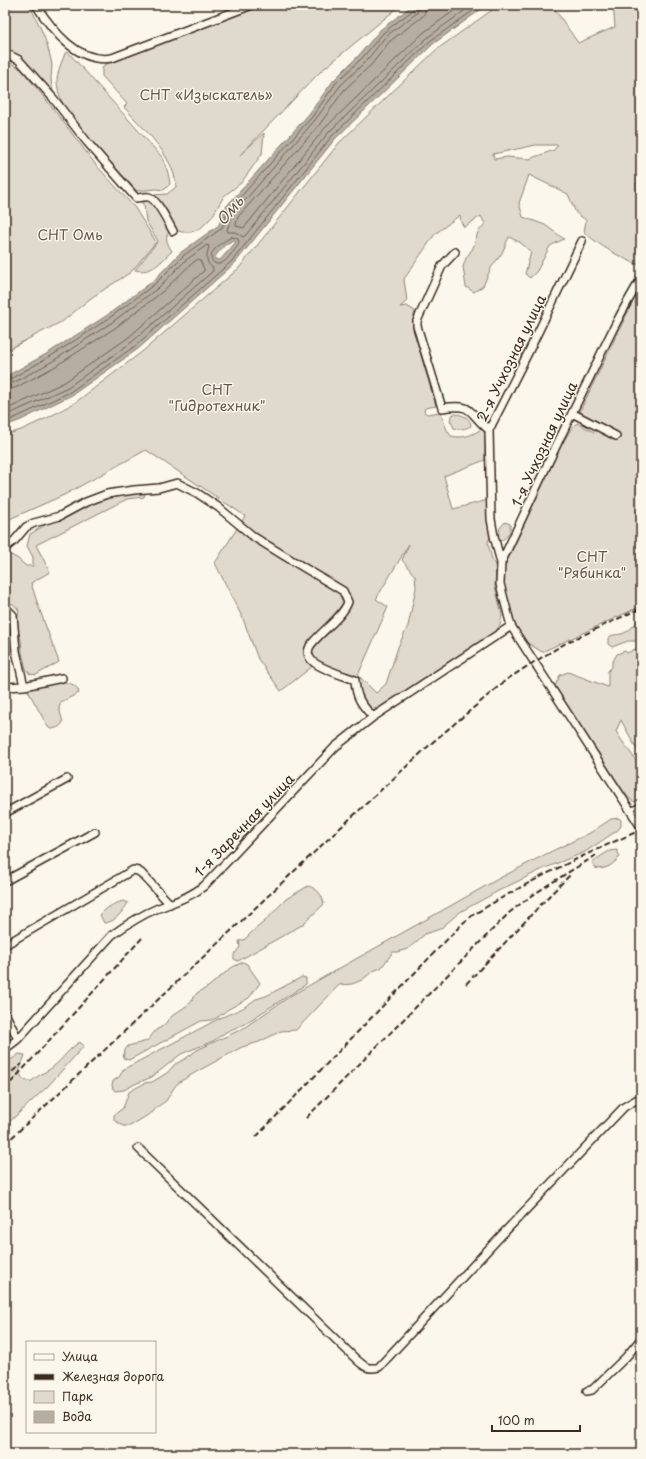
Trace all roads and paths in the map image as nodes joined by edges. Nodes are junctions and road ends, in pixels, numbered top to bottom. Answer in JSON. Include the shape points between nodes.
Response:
{"nodes":[{"id":1,"x":36,"y":5,"type":"edge"},
{"id":2,"x":252,"y":5,"type":"edge"},
{"id":3,"x":5,"y":53,"type":"edge"},
{"id":4,"x":173,"y":231,"type":"dead end"},
{"id":5,"x":582,"y":241,"type":"dead end"},
{"id":6,"x":455,"y":252,"type":"dead end"},
{"id":7,"x":641,"y":279,"type":"edge"},
{"id":8,"x":572,"y":413,"type":"junction"},
{"id":9,"x":489,"y":430,"type":"junction"},
{"id":10,"x":616,"y":436,"type":"dead end"},
{"id":11,"x":5,"y":548,"type":"edge"},
{"id":12,"x":501,"y":563,"type":"junction"},
{"id":13,"x":5,"y":607,"type":"edge"},
{"id":14,"x":512,"y":626,"type":"junction"},
{"id":15,"x":62,"y":678,"type":"dead end"},
{"id":16,"x":24,"y":686,"type":"junction"},
{"id":17,"x":5,"y":687,"type":"edge"},
{"id":18,"x":373,"y":717,"type":"junction"},
{"id":19,"x":67,"y":779,"type":"dead end"},
{"id":20,"x":641,"y":807,"type":"edge"},
{"id":21,"x":631,"y":812,"type":"junction"},
{"id":22,"x":5,"y":814,"type":"edge"},
{"id":23,"x":641,"y":827,"type":"edge"},
{"id":24,"x":95,"y":832,"type":"dead end"},
{"id":25,"x":5,"y":881,"type":"edge"},
{"id":26,"x":170,"y":904,"type":"junction"},
{"id":27,"x":5,"y":945,"type":"edge"},
{"id":28,"x":5,"y":1013,"type":"edge"},
{"id":29,"x":18,"y":1039,"type":"junction"},
{"id":30,"x":5,"y":1050,"type":"edge"},
{"id":31,"x":641,"y":1097,"type":"edge"},
{"id":32,"x":138,"y":1148,"type":"dead end"},
{"id":33,"x":641,"y":1339,"type":"edge"},
{"id":34,"x":587,"y":1392,"type":"dead end"}],
"edges":[{"from":1,"to":2,"type":"street","via":[[66,42],[89,56],[104,59]]},
{"from":3,"to":4,"type":"street","via":[[19,60],[136,198],[151,198]]},
{"from":5,"to":9,"type":"street","name":"2-я Учхозная улица"},
{"from":6,"to":9,"type":"street","via":[[442,266],[416,326],[442,408],[455,406],[469,409]]},
{"from":7,"to":8,"type":"street","name":"1-я Учхозная улица","via":[[625,305]]},
{"from":8,"to":10,"type":"street"},
{"from":8,"to":12,"type":"street","name":"1-я Учхозная улица"},
{"from":9,"to":12,"type":"street","name":"2-я Учхозная улица","via":[[491,519]]},
{"from":11,"to":18,"type":"street","via":[[26,527],[60,516],[107,494],[159,488],[173,483],[181,485],[218,507],[254,537],[343,591],[347,606],[310,646],[309,656],[317,664],[355,680],[357,696]]},
{"from":12,"to":14,"type":"street","name":"1-я Учхозная улица","via":[[500,584]]},
{"from":13,"to":16,"type":"street","via":[[14,615],[16,651]]},
{"from":14,"to":18,"type":"street","name":"1-я Заречная улица"},
{"from":14,"to":21,"type":"street","name":"1-я Учхозная улица"},
{"from":15,"to":16,"type":"street"},
{"from":16,"to":17,"type":"street"},
{"from":18,"to":26,"type":"street","name":"1-я Заречная улица","via":[[335,747],[204,886],[190,896]]},
{"from":19,"to":22,"type":"street"},
{"from":20,"to":21,"type":"street"},
{"from":21,"to":23,"type":"street","name":"1-я Учхозная улица"},
{"from":24,"to":25,"type":"street"},
{"from":26,"to":27,"type":"street","via":[[141,873],[133,870]]},
{"from":26,"to":29,"type":"street","name":"1-я Заречная улица","via":[[128,923],[112,935]]},
{"from":28,"to":29,"type":"street"},
{"from":29,"to":30,"type":"street","name":"1-я Заречная улица"},
{"from":31,"to":32,"type":"street","via":[[624,1107],[379,1367],[372,1369],[363,1366]]},
{"from":33,"to":34,"type":"street","via":[[626,1357]]}]}
